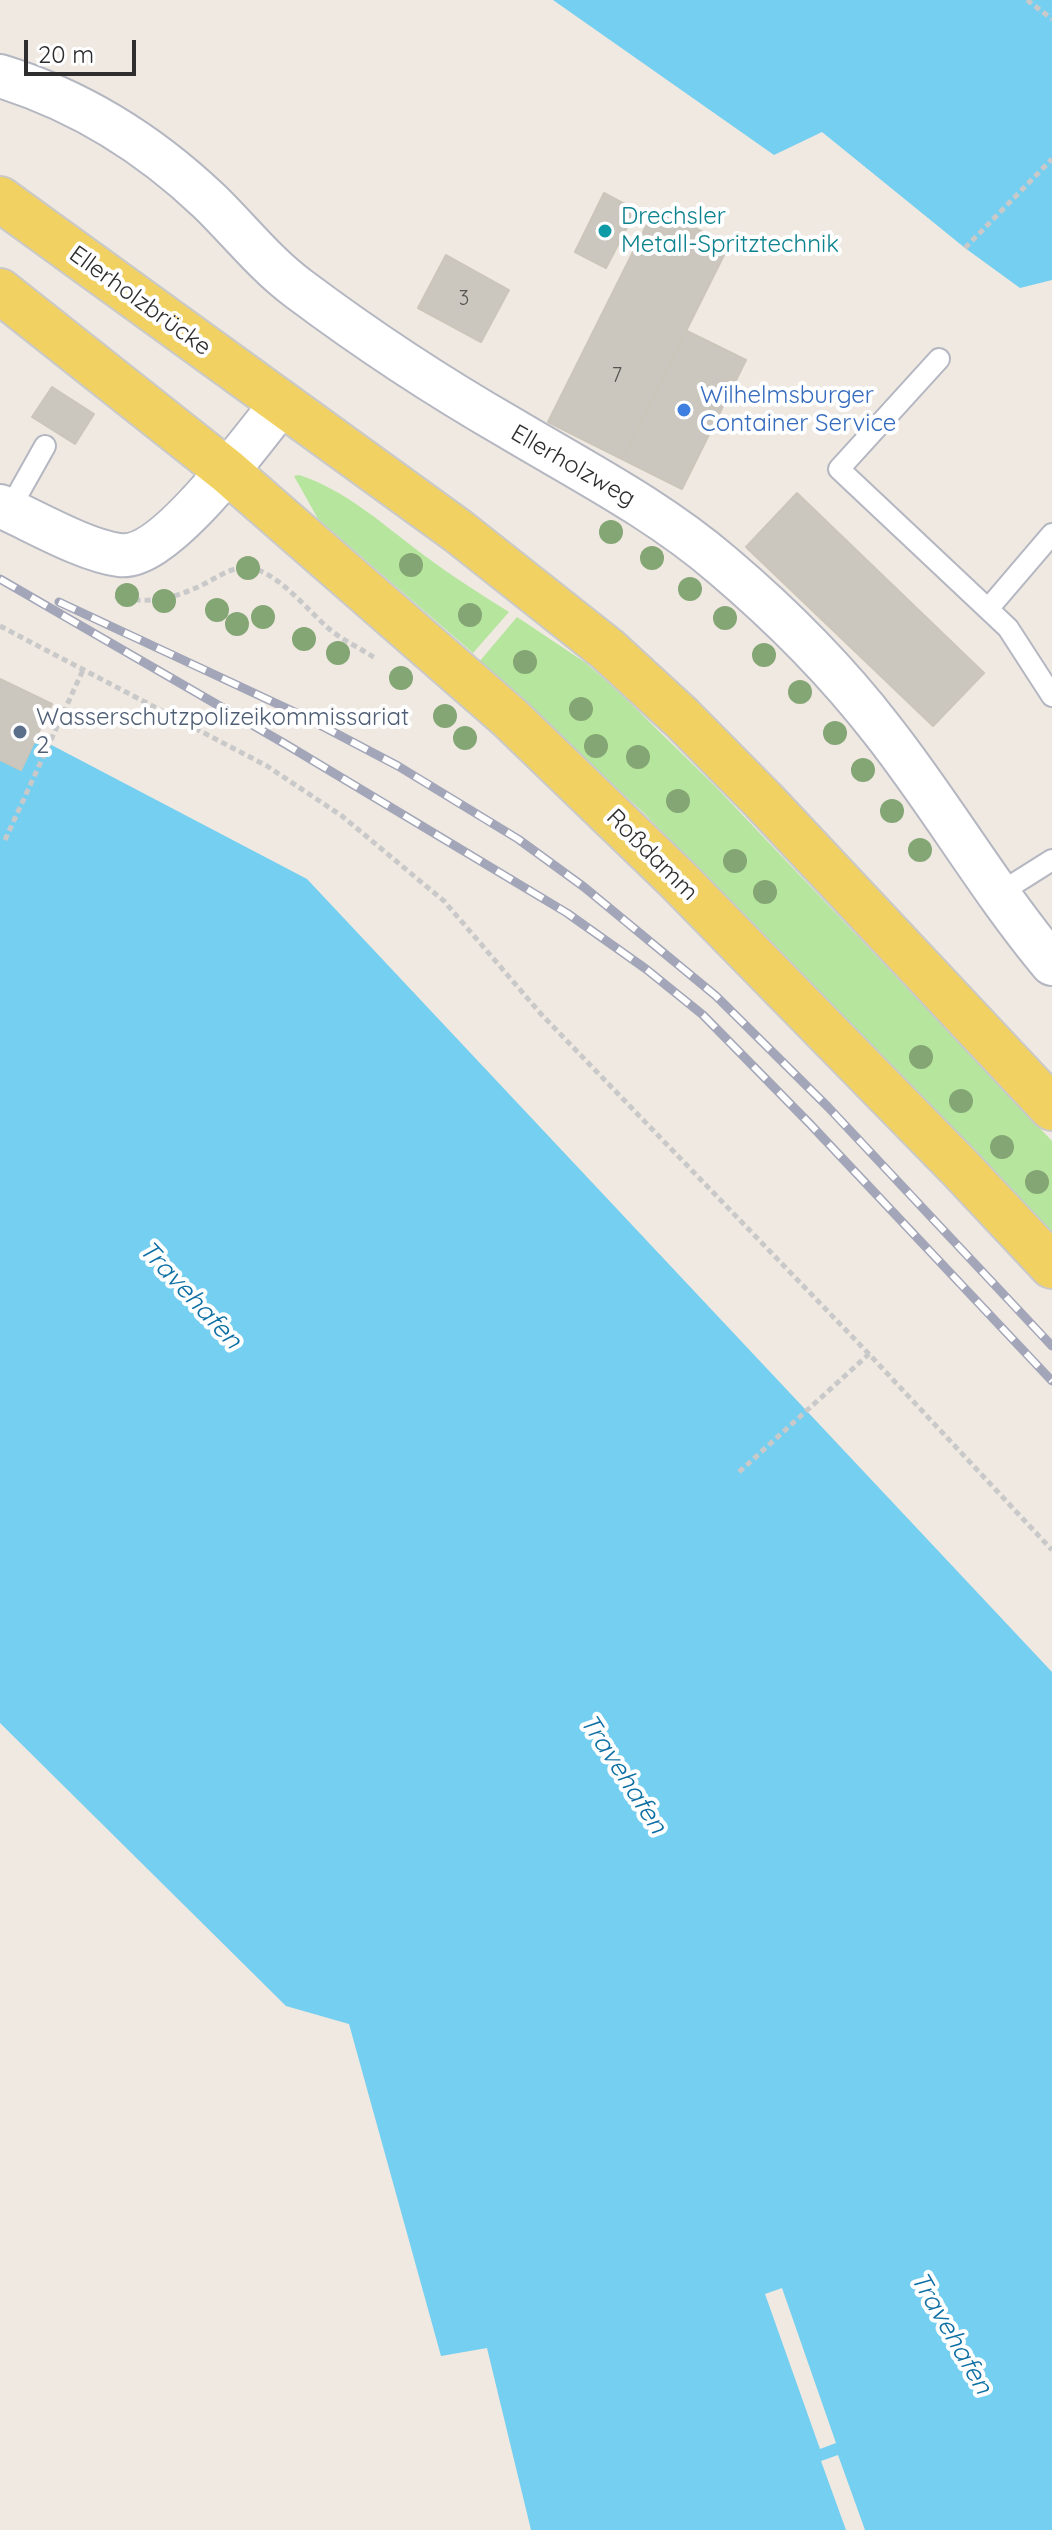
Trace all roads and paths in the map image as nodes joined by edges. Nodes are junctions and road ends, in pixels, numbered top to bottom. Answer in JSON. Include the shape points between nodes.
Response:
{"nodes":[{"id":1,"x":1027,"y":0,"type":"edge"},
{"id":2,"x":1052,"y":19,"type":"edge"},
{"id":3,"x":0,"y":76,"type":"edge"},
{"id":4,"x":1052,"y":159,"type":"edge"},
{"id":5,"x":0,"y":199,"type":"edge"},
{"id":6,"x":965,"y":248,"type":"dead end"},
{"id":7,"x":0,"y":291,"type":"edge"},
{"id":8,"x":939,"y":359,"type":"dead end"},
{"id":9,"x":281,"y":404,"type":"junction"},
{"id":10,"x":45,"y":446,"type":"dead end"},
{"id":11,"x":227,"y":471,"type":"junction"},
{"id":12,"x":5,"y":508,"type":"edge"},
{"id":13,"x":1052,"y":534,"type":"edge"},
{"id":14,"x":113,"y":596,"type":"dead end"},
{"id":15,"x":988,"y":609,"type":"junction"},
{"id":16,"x":0,"y":626,"type":"edge"},
{"id":17,"x":358,"y":648,"type":"dead end"},
{"id":18,"x":83,"y":670,"type":"junction"},
{"id":19,"x":1052,"y":696,"type":"edge"},
{"id":20,"x":5,"y":840,"type":"dead end"},
{"id":21,"x":1052,"y":860,"type":"edge"},
{"id":22,"x":998,"y":894,"type":"junction"},
{"id":23,"x":1052,"y":964,"type":"edge"},
{"id":24,"x":1050,"y":1104,"type":"edge"},
{"id":25,"x":1052,"y":1266,"type":"edge"},
{"id":26,"x":869,"y":1354,"type":"junction"},
{"id":27,"x":739,"y":1472,"type":"dead end"},
{"id":28,"x":1052,"y":1550,"type":"edge"}],
"edges":[{"from":1,"to":2,"type":"path"},
{"from":3,"to":22,"type":"street","name":"Ellerholzweg","via":[[50,93],[138,142],[208,200],[272,267],[342,321],[699,546],[812,648],[853,695]]},
{"from":4,"to":6,"type":"path"},
{"from":5,"to":9,"type":"main road","name":"Ellerholzbrücke"},
{"from":7,"to":11,"type":"main road"},
{"from":8,"to":15,"type":"lane","via":[[839,469]]},
{"from":9,"to":11,"type":"street"},
{"from":9,"to":24,"type":"main road","via":[[502,564],[607,649],[763,800]]},
{"from":10,"to":12,"type":"lane"},
{"from":11,"to":12,"type":"street","via":[[167,535],[138,554],[94,548]]},
{"from":11,"to":25,"type":"main road","name":"Roßdamm","via":[[591,795]]},
{"from":13,"to":15,"type":"lane"},
{"from":14,"to":17,"type":"path","via":[[149,601],[195,589],[233,570],[257,569]]},
{"from":15,"to":19,"type":"lane","via":[[1008,628]]},
{"from":16,"to":18,"type":"path"},
{"from":18,"to":20,"type":"path"},
{"from":18,"to":26,"type":"path","via":[[311,794],[444,901],[592,1067]]},
{"from":21,"to":22,"type":"lane"},
{"from":22,"to":23,"type":"street","name":"Ellerholzweg"},
{"from":26,"to":27,"type":"path"},
{"from":26,"to":28,"type":"path"}]}
